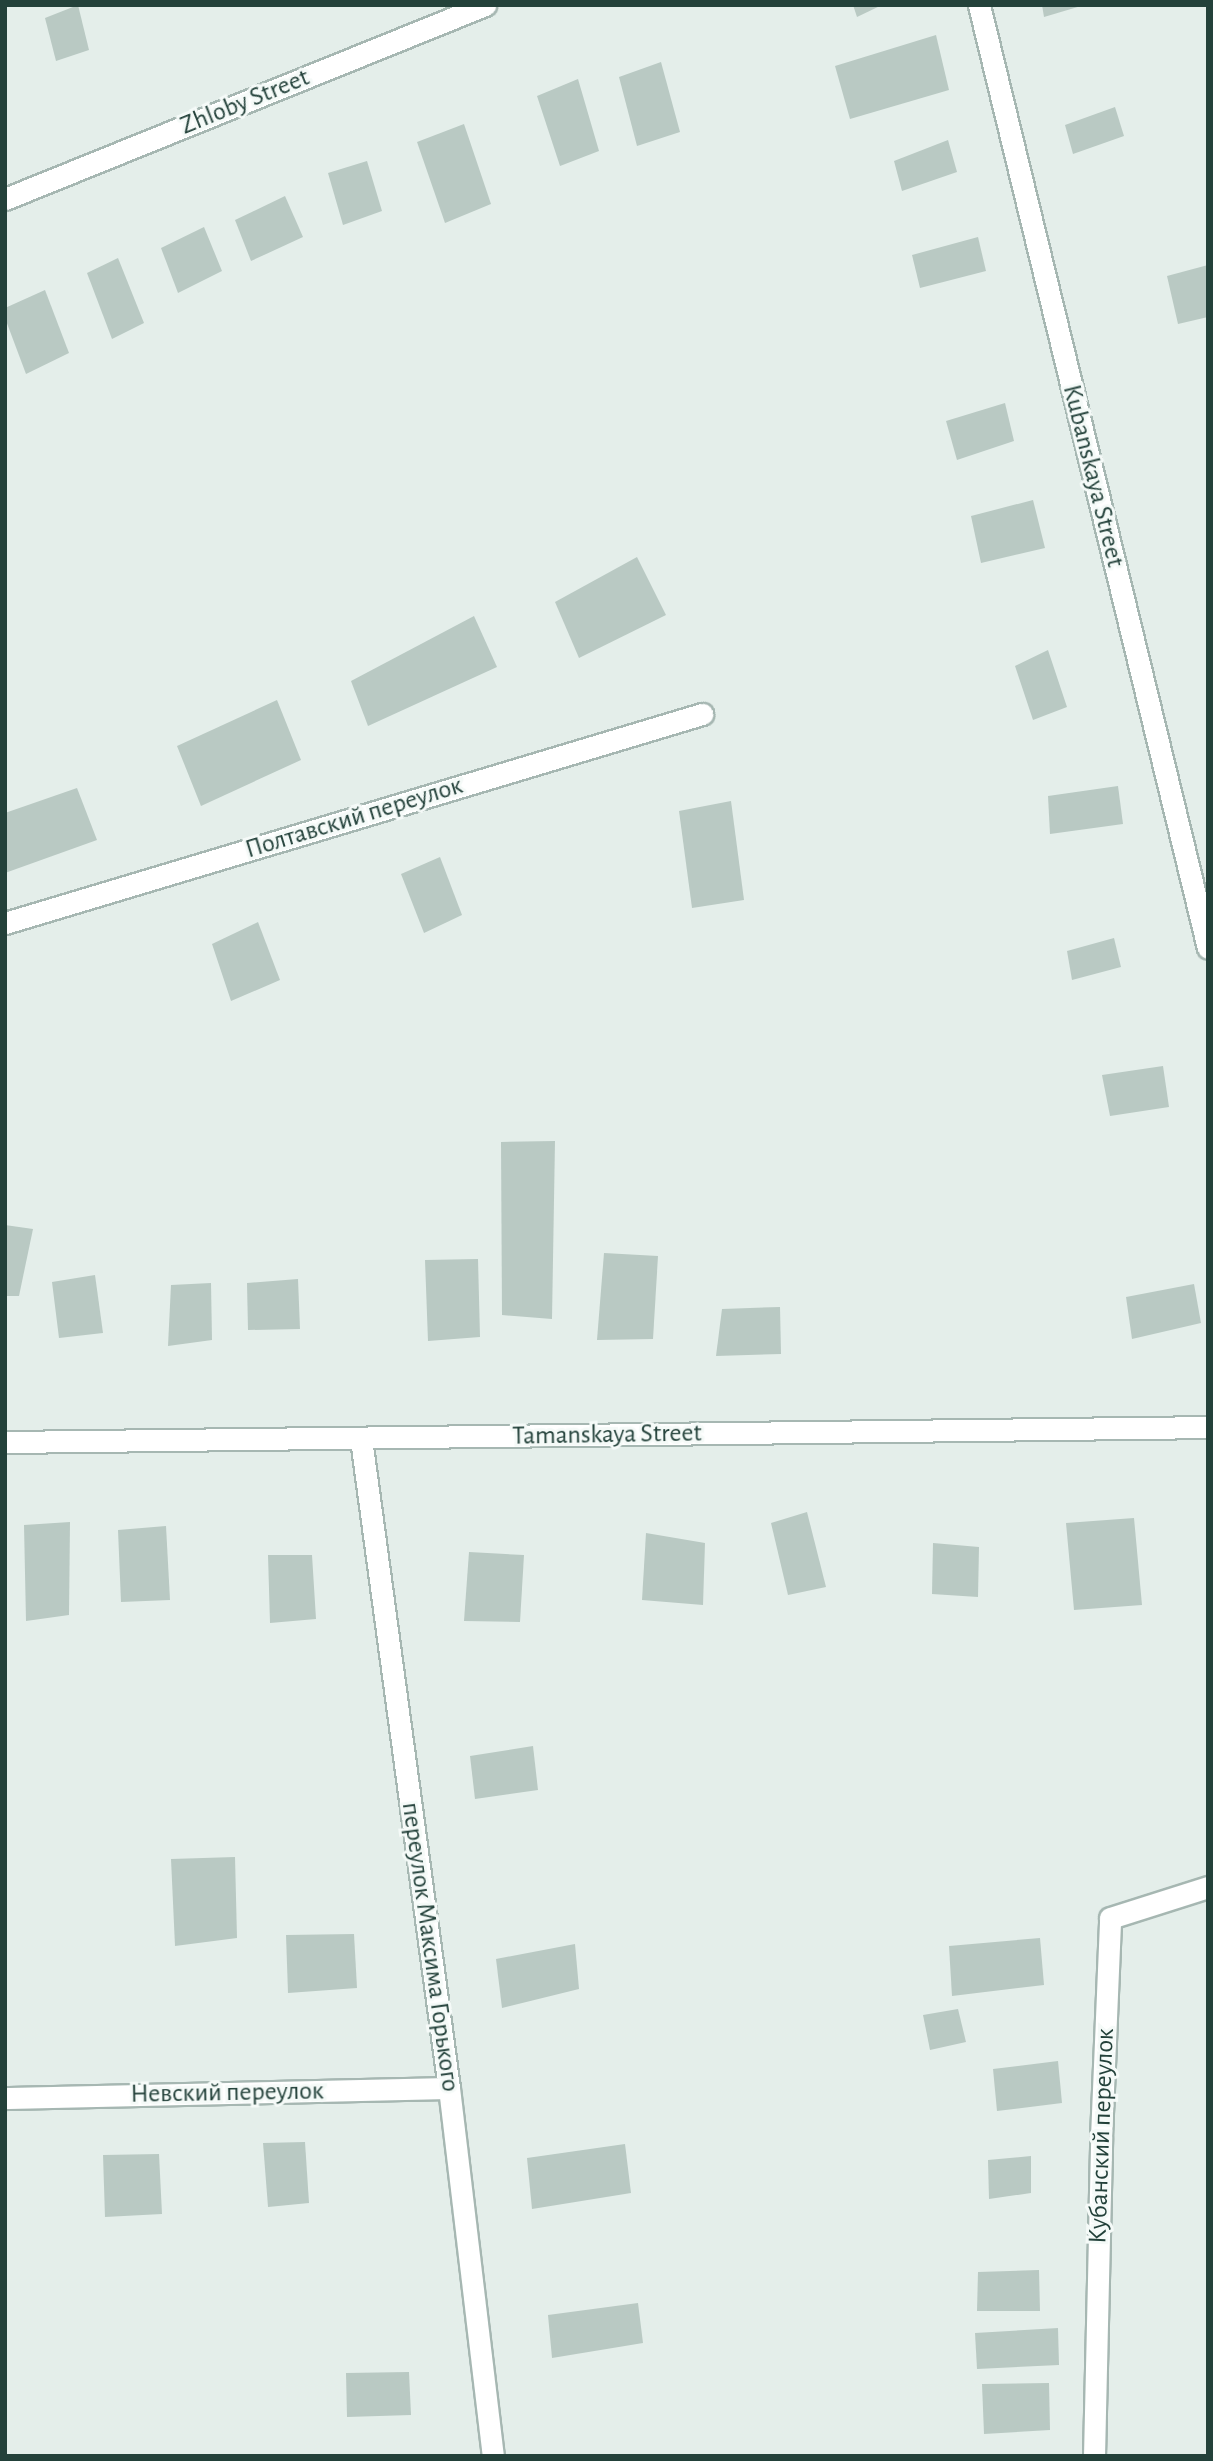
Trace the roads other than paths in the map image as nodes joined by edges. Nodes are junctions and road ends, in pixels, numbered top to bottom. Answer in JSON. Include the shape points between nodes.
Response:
{"nodes":[{"id":1,"x":485,"y":5,"type":"edge"},
{"id":2,"x":979,"y":5,"type":"edge"},
{"id":3,"x":5,"y":199,"type":"edge"},
{"id":4,"x":702,"y":713,"type":"dead end"},
{"id":5,"x":5,"y":923,"type":"edge"},
{"id":6,"x":1208,"y":948,"type":"edge"},
{"id":7,"x":1208,"y":1427,"type":"edge"},
{"id":8,"x":361,"y":1439,"type":"junction"},
{"id":9,"x":5,"y":1442,"type":"edge"},
{"id":10,"x":1208,"y":1888,"type":"edge"},
{"id":11,"x":449,"y":2088,"type":"junction"},
{"id":12,"x":5,"y":2098,"type":"edge"},
{"id":13,"x":493,"y":2456,"type":"edge"},
{"id":14,"x":1094,"y":2456,"type":"edge"}],
"edges":[{"from":1,"to":3,"type":"street","name":"Zhloby Street"},
{"from":2,"to":6,"type":"street","name":"Kubanskaya Street"},
{"from":4,"to":5,"type":"street","name":"Полтавский переулок"},
{"from":7,"to":8,"type":"street","name":"Tamanskaya Street"},
{"from":8,"to":9,"type":"street","name":"Tamanskaya Street"},
{"from":8,"to":11,"type":"street","name":"переулок Максима Горького"},
{"from":10,"to":14,"type":"street","name":"Кубанский переулок","via":[[1110,1919]]},
{"from":11,"to":12,"type":"street","name":"Невский переулок"},
{"from":11,"to":13,"type":"street","name":"переулок Максима Горького"}]}
